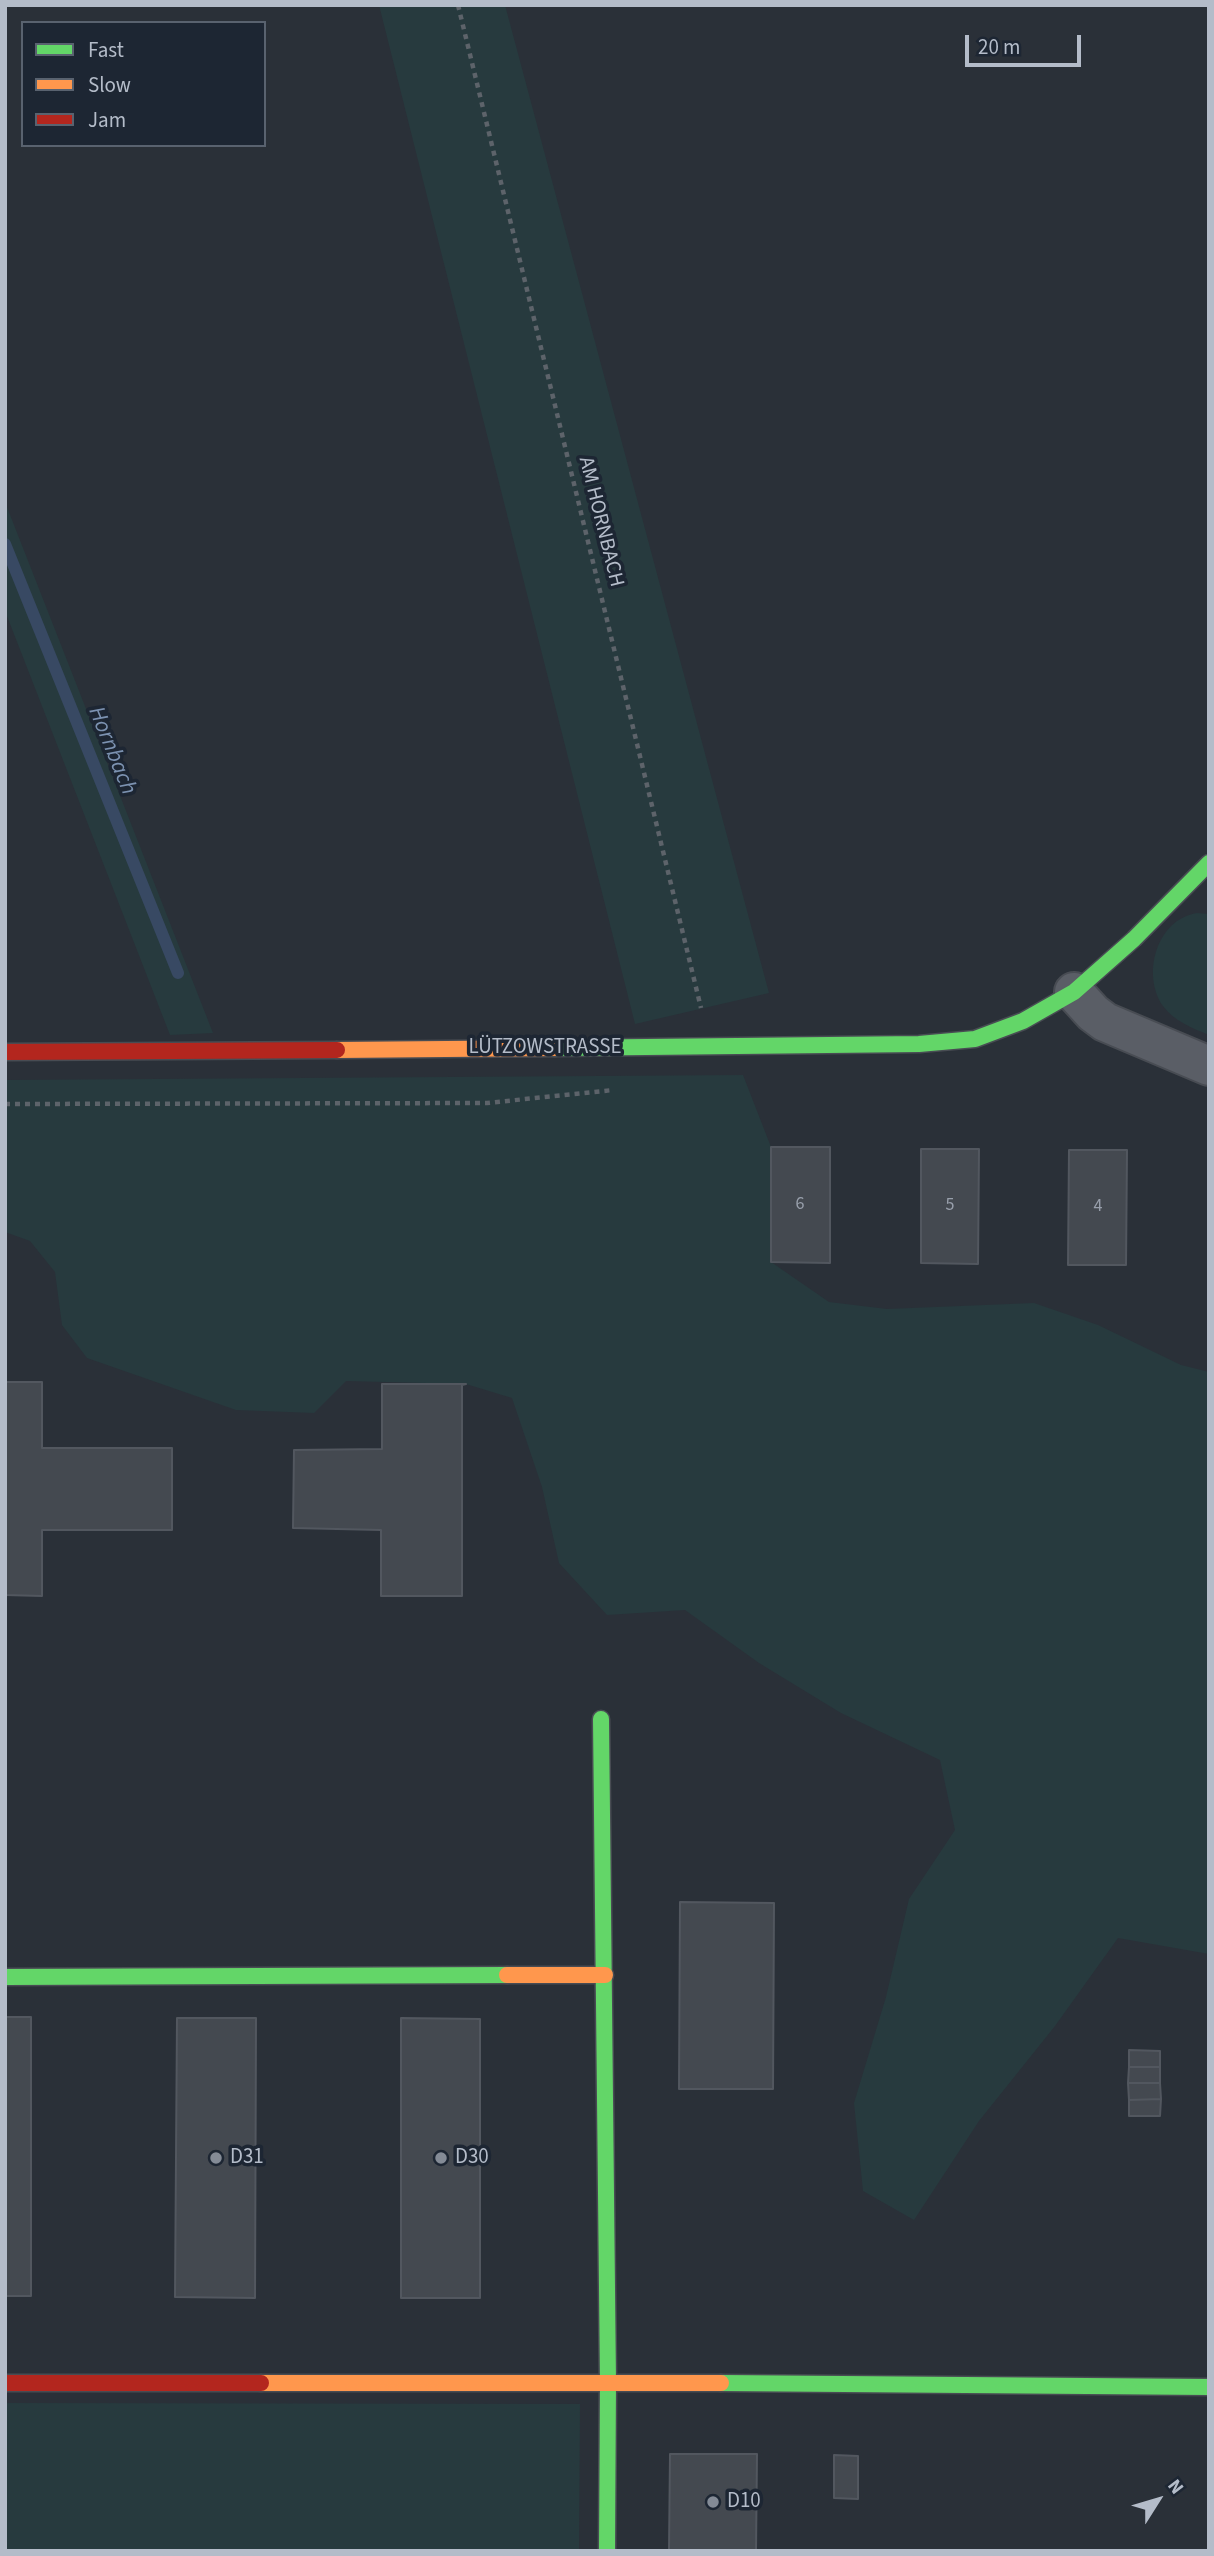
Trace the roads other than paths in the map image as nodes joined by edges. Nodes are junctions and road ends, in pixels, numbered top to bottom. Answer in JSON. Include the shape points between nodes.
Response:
{"nodes":[{"id":1,"x":1209,"y":863,"type":"edge"},
{"id":2,"x":1074,"y":992,"type":"junction"},
{"id":3,"x":5,"y":1052,"type":"edge"},
{"id":4,"x":1209,"y":1066,"type":"edge"},
{"id":5,"x":601,"y":1719,"type":"dead end"},
{"id":6,"x":606,"y":1975,"type":"junction"},
{"id":7,"x":5,"y":1977,"type":"edge"},
{"id":8,"x":608,"y":2382,"type":"junction"},
{"id":9,"x":5,"y":2383,"type":"edge"},
{"id":10,"x":1209,"y":2387,"type":"edge"},
{"id":11,"x":607,"y":2551,"type":"edge"}],
"edges":[{"from":1,"to":2,"type":"street","name":"LÜTZOWSTRASSE"},
{"from":2,"to":3,"type":"street","name":"LÜTZOWSTRASSE","via":[[1023,1021],[975,1039],[919,1044]]},
{"from":2,"to":4,"type":"street","via":[[1104,1022]]},
{"from":5,"to":6,"type":"street"},
{"from":6,"to":7,"type":"street"},
{"from":6,"to":8,"type":"street"},
{"from":8,"to":9,"type":"street"},
{"from":8,"to":10,"type":"street"},
{"from":8,"to":11,"type":"street"}]}
